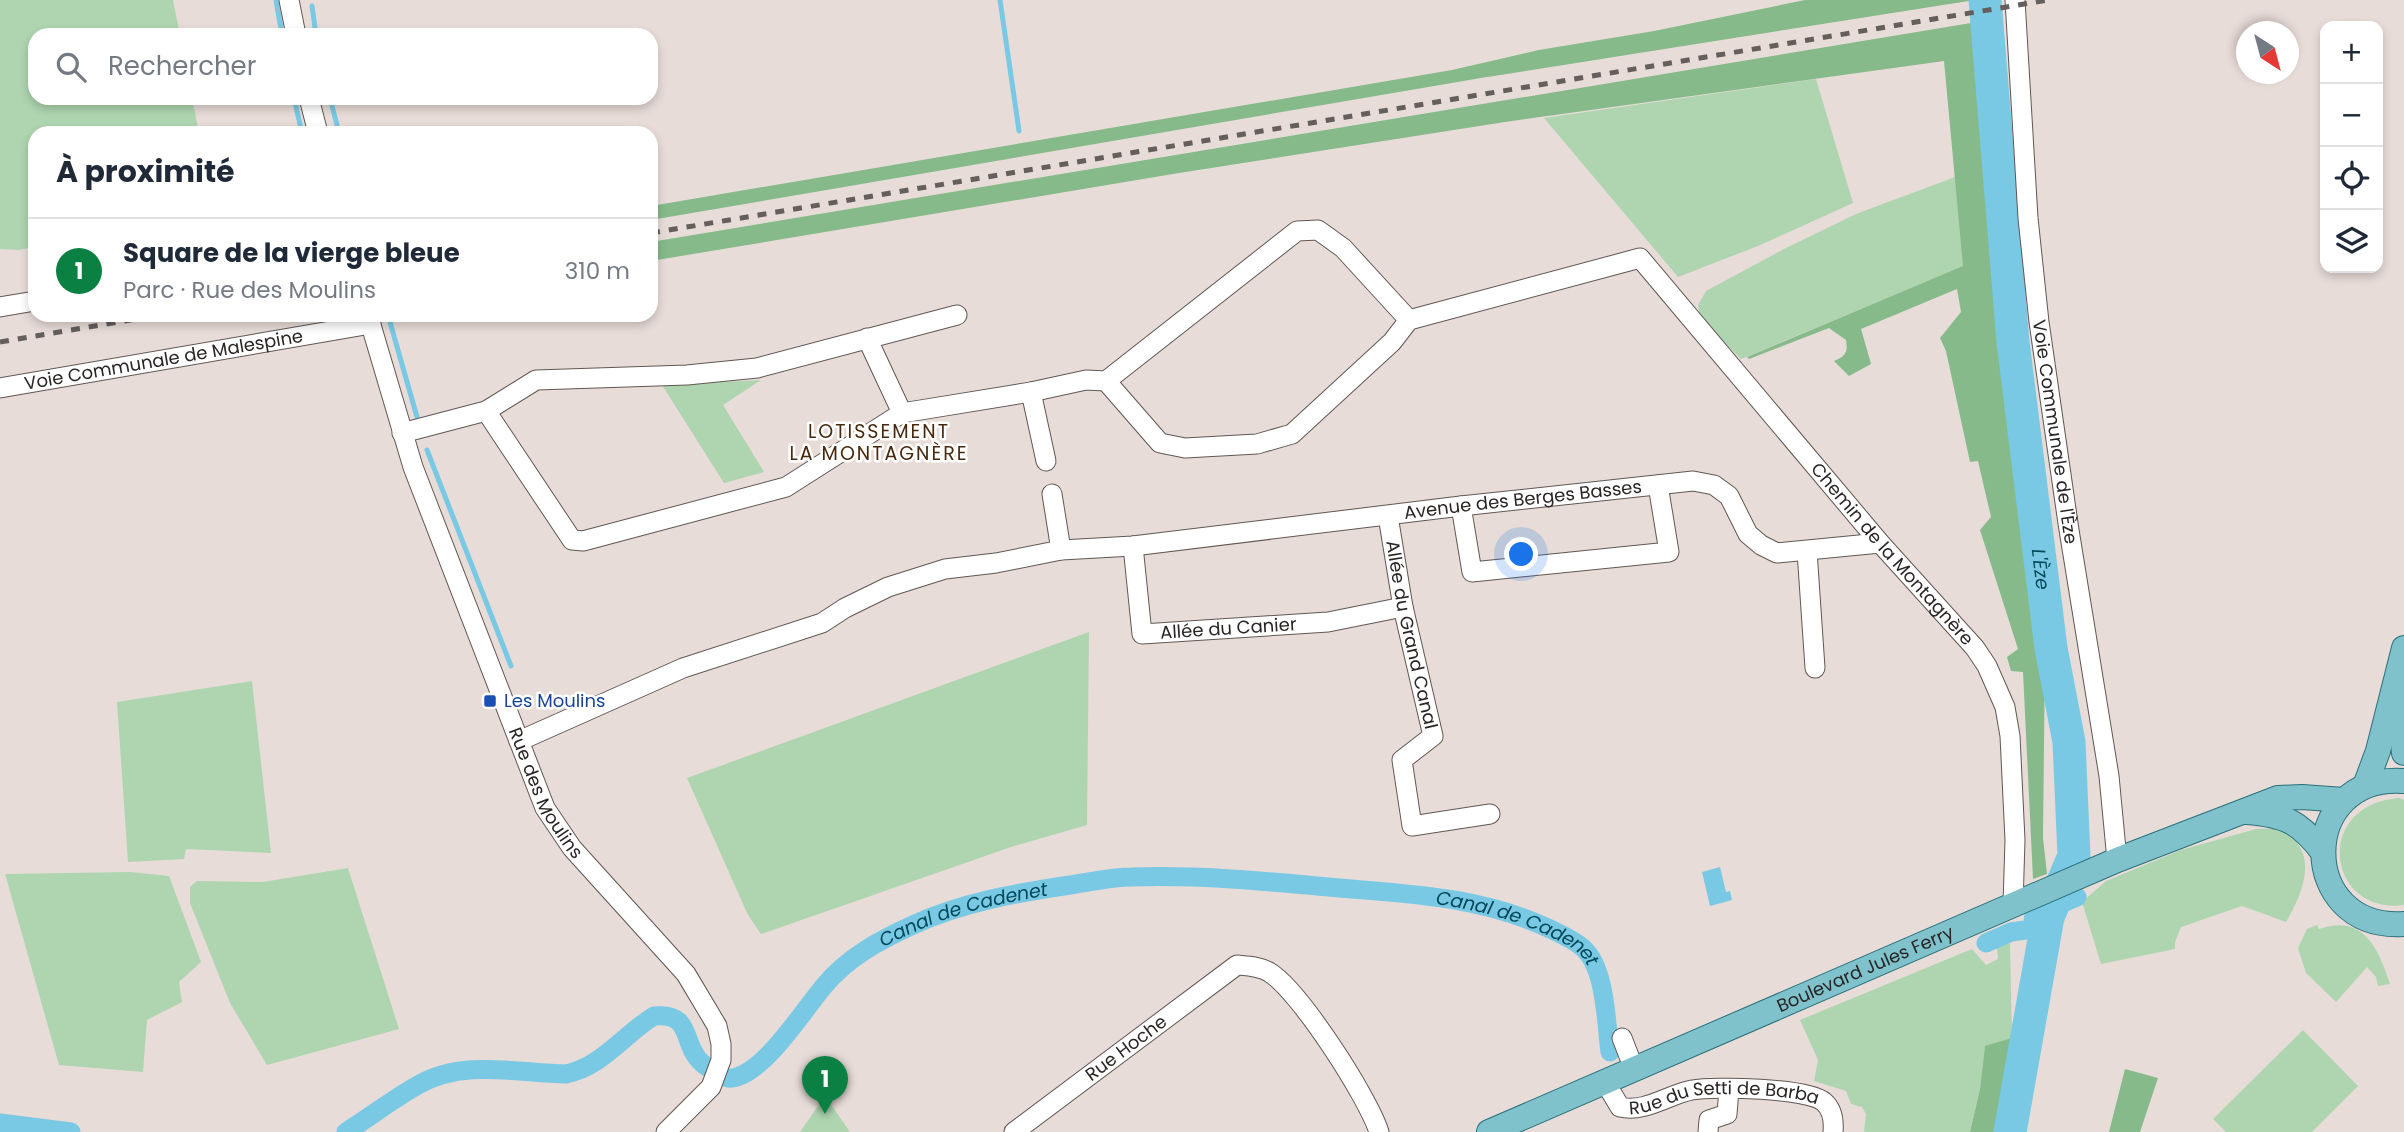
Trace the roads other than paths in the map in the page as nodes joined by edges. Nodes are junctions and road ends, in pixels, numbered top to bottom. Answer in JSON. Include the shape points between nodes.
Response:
{"nodes":[{"id":1,"x":289,"y":0,"type":"edge"},
{"id":2,"x":2015,"y":0,"type":"edge"},
{"id":3,"x":295,"y":28,"type":"edge"},
{"id":4,"x":311,"y":105,"type":"edge"},
{"id":5,"x":316,"y":126,"type":"edge"},
{"id":6,"x":28,"y":302,"type":"edge"},
{"id":7,"x":0,"y":307,"type":"edge"},
{"id":8,"x":957,"y":316,"type":"dead end"},
{"id":9,"x":1409,"y":320,"type":"junction"},
{"id":10,"x":353,"y":322,"type":"edge"},
{"id":11,"x":370,"y":322,"type":"edge"},
{"id":12,"x":867,"y":338,"type":"junction"},
{"id":13,"x":1105,"y":381,"type":"junction"},
{"id":14,"x":0,"y":388,"type":"edge"},
{"id":15,"x":1031,"y":392,"type":"junction"},
{"id":16,"x":486,"y":411,"type":"junction"},
{"id":17,"x":902,"y":414,"type":"junction"},
{"id":18,"x":401,"y":433,"type":"junction"},
{"id":19,"x":1046,"y":461,"type":"dead end"},
{"id":20,"x":1658,"y":485,"type":"junction"},
{"id":21,"x":1052,"y":494,"type":"dead end"},
{"id":22,"x":1461,"y":506,"type":"junction"},
{"id":23,"x":1388,"y":516,"type":"junction"},
{"id":24,"x":1880,"y":543,"type":"junction"},
{"id":25,"x":1133,"y":546,"type":"junction"},
{"id":26,"x":1061,"y":550,"type":"junction"},
{"id":27,"x":1807,"y":551,"type":"junction"},
{"id":28,"x":1403,"y":607,"type":"junction"},
{"id":29,"x":2402,"y":655,"type":"edge"},
{"id":30,"x":1815,"y":668,"type":"dead end"},
{"id":31,"x":519,"y":741,"type":"junction"},
{"id":32,"x":2404,"y":753,"type":"edge"},
{"id":33,"x":2404,"y":780,"type":"edge"},
{"id":34,"x":2355,"y":793,"type":"junction"},
{"id":35,"x":2243,"y":812,"type":"junction"},
{"id":36,"x":1490,"y":814,"type":"dead end"},
{"id":37,"x":2322,"y":851,"type":"junction"},
{"id":38,"x":2117,"y":860,"type":"junction"},
{"id":39,"x":2018,"y":903,"type":"junction"},
{"id":40,"x":2404,"y":924,"type":"edge"},
{"id":41,"x":1622,"y":1038,"type":"dead end"},
{"id":42,"x":1634,"y":1069,"type":"junction"},
{"id":43,"x":1605,"y":1082,"type":"junction"},
{"id":44,"x":1729,"y":1089,"type":"junction"},
{"id":45,"x":1016,"y":1131,"type":"edge"},
{"id":46,"x":666,"y":1132,"type":"edge"},
{"id":47,"x":1379,"y":1132,"type":"edge"},
{"id":48,"x":1489,"y":1132,"type":"edge"},
{"id":49,"x":1708,"y":1132,"type":"edge"},
{"id":50,"x":1833,"y":1132,"type":"edge"}],
"edges":[{"from":1,"to":3,"type":"street"},
{"from":2,"to":38,"type":"street","name":"Voie Communale de l'Èze","via":[[2039,322],[2109,776]]},
{"from":4,"to":5,"type":"street"},
{"from":6,"to":7,"type":"street"},
{"from":8,"to":12,"type":"street"},
{"from":9,"to":13,"type":"street","via":[[1392,342],[1292,434],[1258,444],[1185,448],[1160,443]]},
{"from":9,"to":13,"type":"street","via":[[1343,248],[1318,230],[1297,231]]},
{"from":9,"to":24,"type":"street","name":"Chemin de la Montagnère","via":[[1640,258]]},
{"from":10,"to":14,"type":"street","name":"Voie Communale de Malespine"},
{"from":11,"to":18,"type":"street","name":"Rue des Moulins"},
{"from":12,"to":16,"type":"street","via":[[757,368],[536,380]]},
{"from":12,"to":17,"type":"street"},
{"from":13,"to":15,"type":"street","via":[[1086,380]]},
{"from":15,"to":17,"type":"street"},
{"from":15,"to":19,"type":"street"},
{"from":16,"to":17,"type":"street","via":[[572,540],[583,541],[786,487]]},
{"from":16,"to":18,"type":"street"},
{"from":18,"to":31,"type":"street","name":"Rue des Moulins"},
{"from":20,"to":22,"type":"street","name":"Avenue des Berges Basses"},
{"from":20,"to":22,"type":"street","via":[[1669,552],[1472,572]]},
{"from":20,"to":27,"type":"street","name":"Avenue des Berges Basses","via":[[1693,481],[1714,485],[1729,496],[1748,534],[1760,545],[1777,553]]},
{"from":21,"to":26,"type":"street"},
{"from":22,"to":23,"type":"street","name":"Avenue des Berges Basses"},
{"from":23,"to":25,"type":"street","name":"Avenue des Berges Basses"},
{"from":23,"to":28,"type":"street","name":"Allée du Grand Canal"},
{"from":24,"to":27,"type":"street","name":"Avenue des Berges Basses"},
{"from":24,"to":39,"type":"street","name":"Chemin de la Montagnère","via":[[1975,648],[2005,707]]},
{"from":25,"to":26,"type":"street","name":"Avenue des Berges Basses"},
{"from":25,"to":28,"type":"street","name":"Allée du Canier","via":[[1142,634],[1328,622]]},
{"from":26,"to":31,"type":"street","name":"Avenue des Berges Basses","via":[[945,569],[888,587],[822,623],[683,668]]},
{"from":27,"to":30,"type":"street"},
{"from":28,"to":36,"type":"street","name":"Allée du Grand Canal","via":[[1433,736],[1402,760],[1412,827]]},
{"from":29,"to":32,"type":"main road","via":[[2398,705]]},
{"from":29,"to":34,"type":"main road","via":[[2378,751]]},
{"from":31,"to":46,"type":"street","name":"Rue des Moulins","via":[[545,808],[572,848],[686,974],[717,1026],[720,1060],[712,1087]]},
{"from":33,"to":34,"type":"main road","name":"Boulevard Jules Ferry","via":[[2378,782]]},
{"from":34,"to":35,"type":"main road","name":"Boulevard Jules Ferry","via":[[2278,799]]},
{"from":34,"to":37,"type":"main road","via":[[2328,824]]},
{"from":35,"to":37,"type":"main road","name":"Boulevard Jules Ferry","via":[[2292,821]]},
{"from":35,"to":38,"type":"main road","name":"Boulevard Jules Ferry"},
{"from":37,"to":40,"type":"main road","via":[[2330,885],[2348,908],[2379,923]]},
{"from":38,"to":39,"type":"main road","name":"Boulevard Jules Ferry"},
{"from":39,"to":42,"type":"main road","name":"Boulevard Jules Ferry"},
{"from":41,"to":42,"type":"street"},
{"from":42,"to":43,"type":"main road","name":"Boulevard Jules Ferry"},
{"from":43,"to":44,"type":"street","name":"Rue du Setti de Barba","via":[[1620,1107],[1633,1110],[1689,1091]]},
{"from":43,"to":48,"type":"main road","name":"Boulevard Jules Ferry"},
{"from":44,"to":49,"type":"street","via":[[1727,1114],[1709,1120]]},
{"from":44,"to":50,"type":"street","name":"Rue du Setti de Barba","via":[[1817,1097],[1832,1114]]},
{"from":45,"to":47,"type":"street","name":"Rue Hoche","via":[[1237,965],[1259,967],[1287,987],[1357,1087]]}]}
